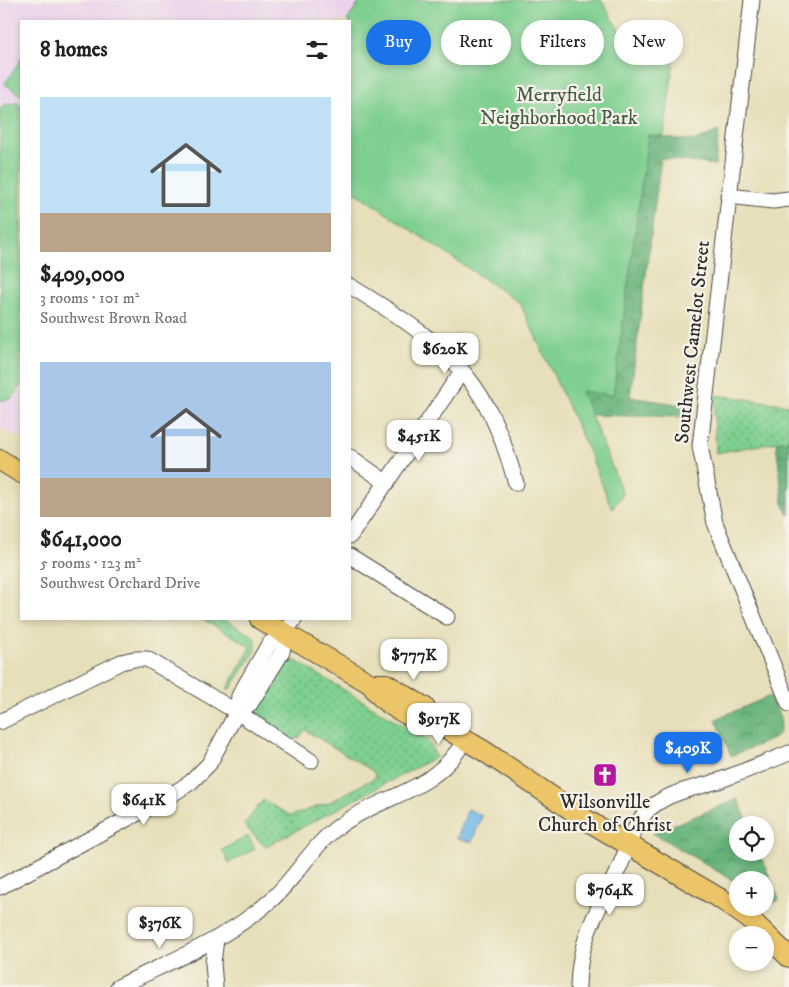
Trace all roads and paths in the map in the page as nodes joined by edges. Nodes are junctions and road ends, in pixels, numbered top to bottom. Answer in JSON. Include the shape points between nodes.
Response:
{"nodes":[{"id":1,"x":752,"y":0,"type":"edge"},
{"id":2,"x":728,"y":196,"type":"junction"},
{"id":3,"x":789,"y":199,"type":"edge"},
{"id":4,"x":351,"y":287,"type":"edge"},
{"id":5,"x":462,"y":371,"type":"junction"},
{"id":6,"x":351,"y":458,"type":"edge"},
{"id":7,"x":0,"y":460,"type":"edge"},
{"id":8,"x":20,"y":472,"type":"edge"},
{"id":9,"x":387,"y":483,"type":"junction"},
{"id":10,"x":516,"y":483,"type":"dead end"},
{"id":11,"x":351,"y":535,"type":"edge"},
{"id":12,"x":351,"y":557,"type":"edge"},
{"id":13,"x":447,"y":618,"type":"dead end"},
{"id":14,"x":264,"y":620,"type":"edge"},
{"id":15,"x":289,"y":626,"type":"edge"},
{"id":16,"x":789,"y":704,"type":"edge"},
{"id":17,"x":237,"y":712,"type":"junction"},
{"id":18,"x":0,"y":722,"type":"edge"},
{"id":19,"x":465,"y":740,"type":"junction"},
{"id":20,"x":789,"y":754,"type":"edge"},
{"id":21,"x":311,"y":761,"type":"dead end"},
{"id":22,"x":627,"y":844,"type":"junction"},
{"id":23,"x":0,"y":887,"type":"edge"},
{"id":24,"x":216,"y":938,"type":"junction"},
{"id":25,"x":789,"y":957,"type":"edge"},
{"id":26,"x":118,"y":987,"type":"edge"},
{"id":27,"x":215,"y":987,"type":"edge"},
{"id":28,"x":578,"y":987,"type":"edge"}],
"edges":[{"from":1,"to":2,"type":"street","name":"Southwest Camelot Street"},
{"from":2,"to":3,"type":"street","via":[[773,201]]},
{"from":2,"to":16,"type":"street","name":"Southwest Camelot Street","via":[[700,446],[715,523]]},
{"from":4,"to":5,"type":"street","via":[[410,325]]},
{"from":5,"to":9,"type":"street"},
{"from":5,"to":10,"type":"street","via":[[491,414]]},
{"from":6,"to":9,"type":"street"},
{"from":7,"to":8,"type":"main road"},
{"from":9,"to":11,"type":"street"},
{"from":12,"to":13,"type":"street"},
{"from":14,"to":15,"type":"main road"},
{"from":15,"to":17,"type":"street","via":[[282,652],[250,704]]},
{"from":15,"to":19,"type":"main road","via":[[371,684],[386,684],[424,707],[432,720]]},
{"from":17,"to":18,"type":"street","via":[[158,664],[147,659],[134,659],[96,673]]},
{"from":17,"to":21,"type":"street"},
{"from":17,"to":23,"type":"street","via":[[209,764],[191,782]]},
{"from":19,"to":22,"type":"main road"},
{"from":19,"to":24,"type":"street","via":[[438,774],[356,816],[332,832],[272,900],[250,918]]},
{"from":20,"to":22,"type":"street","via":[[661,800],[643,816]]},
{"from":22,"to":25,"type":"main road","via":[[740,912]]},
{"from":22,"to":28,"type":"street","via":[[618,870],[586,932]]},
{"from":24,"to":26,"type":"street"},
{"from":24,"to":27,"type":"street"}]}
